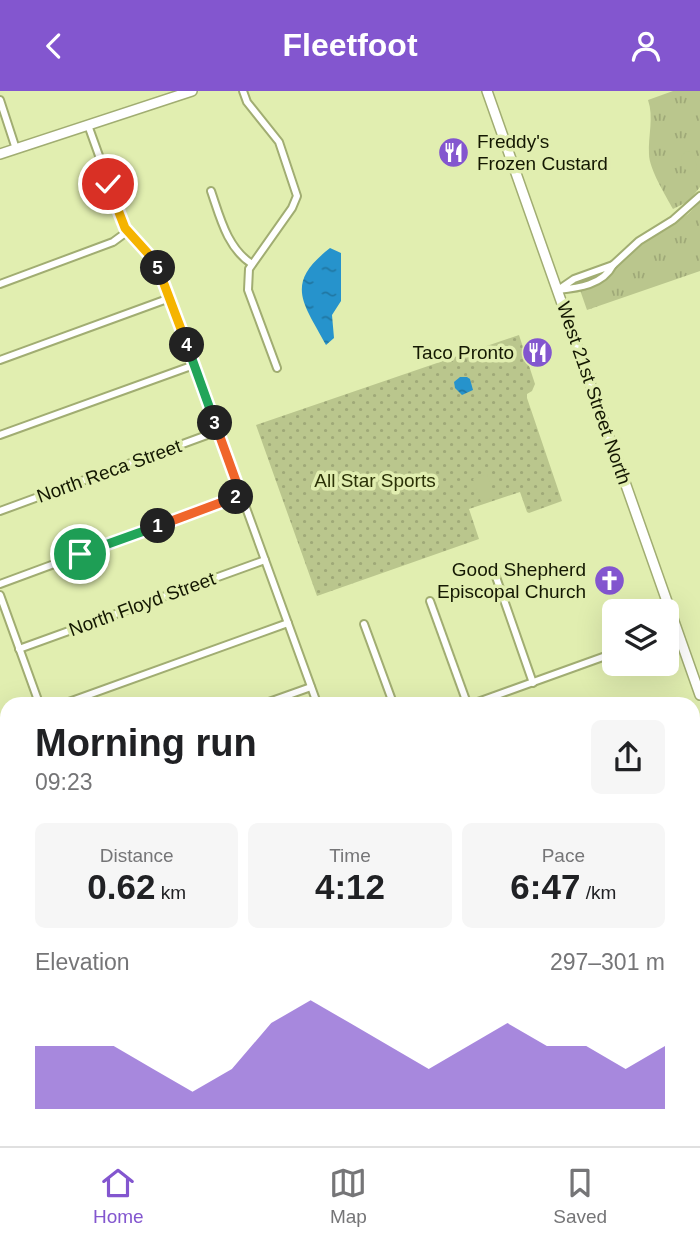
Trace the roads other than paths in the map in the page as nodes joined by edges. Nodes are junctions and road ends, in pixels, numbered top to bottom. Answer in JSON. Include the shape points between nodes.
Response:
{"nodes":[{"id":1,"x":192,"y":91,"type":"edge"},
{"id":2,"x":243,"y":91,"type":"edge"},
{"id":3,"x":488,"y":91,"type":"edge"},
{"id":4,"x":0,"y":100,"type":"edge"},
{"id":5,"x":88,"y":125,"type":"junction"},
{"id":6,"x":16,"y":149,"type":"junction"},
{"id":7,"x":0,"y":154,"type":"edge"},
{"id":8,"x":211,"y":191,"type":"dead end"},
{"id":9,"x":700,"y":196,"type":"edge"},
{"id":10,"x":128,"y":232,"type":"junction"},
{"id":11,"x":252,"y":264,"type":"junction"},
{"id":12,"x":0,"y":284,"type":"edge"},
{"id":13,"x":558,"y":290,"type":"junction"},
{"id":14,"x":170,"y":298,"type":"junction"},
{"id":15,"x":0,"y":360,"type":"edge"},
{"id":16,"x":194,"y":365,"type":"junction"},
{"id":17,"x":277,"y":368,"type":"dead end"},
{"id":18,"x":218,"y":432,"type":"junction"},
{"id":19,"x":0,"y":435,"type":"edge"},
{"id":20,"x":241,"y":495,"type":"junction"},
{"id":21,"x":0,"y":511,"type":"edge"},
{"id":22,"x":265,"y":560,"type":"junction"},
{"id":23,"x":496,"y":577,"type":"dead end"},
{"id":24,"x":0,"y":584,"type":"edge"},
{"id":25,"x":0,"y":595,"type":"edge"},
{"id":26,"x":666,"y":599,"type":"edge"},
{"id":27,"x":430,"y":601,"type":"dead end"},
{"id":28,"x":288,"y":623,"type":"junction"},
{"id":29,"x":364,"y":624,"type":"dead end"},
{"id":30,"x":679,"y":637,"type":"edge"},
{"id":31,"x":19,"y":649,"type":"junction"},
{"id":32,"x":602,"y":657,"type":"edge"},
{"id":33,"x":533,"y":683,"type":"junction"},
{"id":34,"x":311,"y":687,"type":"junction"},
{"id":35,"x":700,"y":695,"type":"edge"},
{"id":36,"x":37,"y":697,"type":"edge"},
{"id":37,"x":83,"y":697,"type":"edge"},
{"id":38,"x":283,"y":697,"type":"edge"},
{"id":39,"x":315,"y":697,"type":"edge"},
{"id":40,"x":391,"y":697,"type":"edge"},
{"id":41,"x":465,"y":697,"type":"edge"},
{"id":42,"x":492,"y":697,"type":"edge"}],
"edges":[{"from":1,"to":5,"type":"main road"},
{"from":2,"to":11,"type":"street","via":[[279,142],[297,196]]},
{"from":3,"to":13,"type":"main road","name":"West 21st Street North"},
{"from":4,"to":6,"type":"street"},
{"from":5,"to":6,"type":"main road"},
{"from":5,"to":10,"type":"street"},
{"from":6,"to":7,"type":"main road"},
{"from":8,"to":11,"type":"street","via":[[229,240]]},
{"from":9,"to":13,"type":"street","via":[[639,241],[609,273],[576,288]]},
{"from":10,"to":12,"type":"street","via":[[113,242]]},
{"from":10,"to":14,"type":"street","via":[[153,259]]},
{"from":11,"to":17,"type":"street","via":[[248,290]]},
{"from":13,"to":26,"type":"main road","name":"West 21st Street North"},
{"from":14,"to":15,"type":"street"},
{"from":14,"to":16,"type":"street"},
{"from":16,"to":18,"type":"street"},
{"from":16,"to":19,"type":"street"},
{"from":18,"to":20,"type":"street"},
{"from":18,"to":21,"type":"street","name":"North Reca Street"},
{"from":20,"to":22,"type":"street"},
{"from":20,"to":24,"type":"street"},
{"from":22,"to":28,"type":"street"},
{"from":22,"to":31,"type":"street","name":"North Floyd Street"},
{"from":23,"to":33,"type":"street"},
{"from":25,"to":31,"type":"street"},
{"from":27,"to":41,"type":"street"},
{"from":28,"to":34,"type":"street"},
{"from":28,"to":37,"type":"street"},
{"from":29,"to":40,"type":"street"},
{"from":30,"to":35,"type":"main road","name":"West 21st Street North"},
{"from":31,"to":36,"type":"street"},
{"from":32,"to":33,"type":"street"},
{"from":33,"to":42,"type":"street"},
{"from":34,"to":38,"type":"street"},
{"from":34,"to":39,"type":"street"}]}
